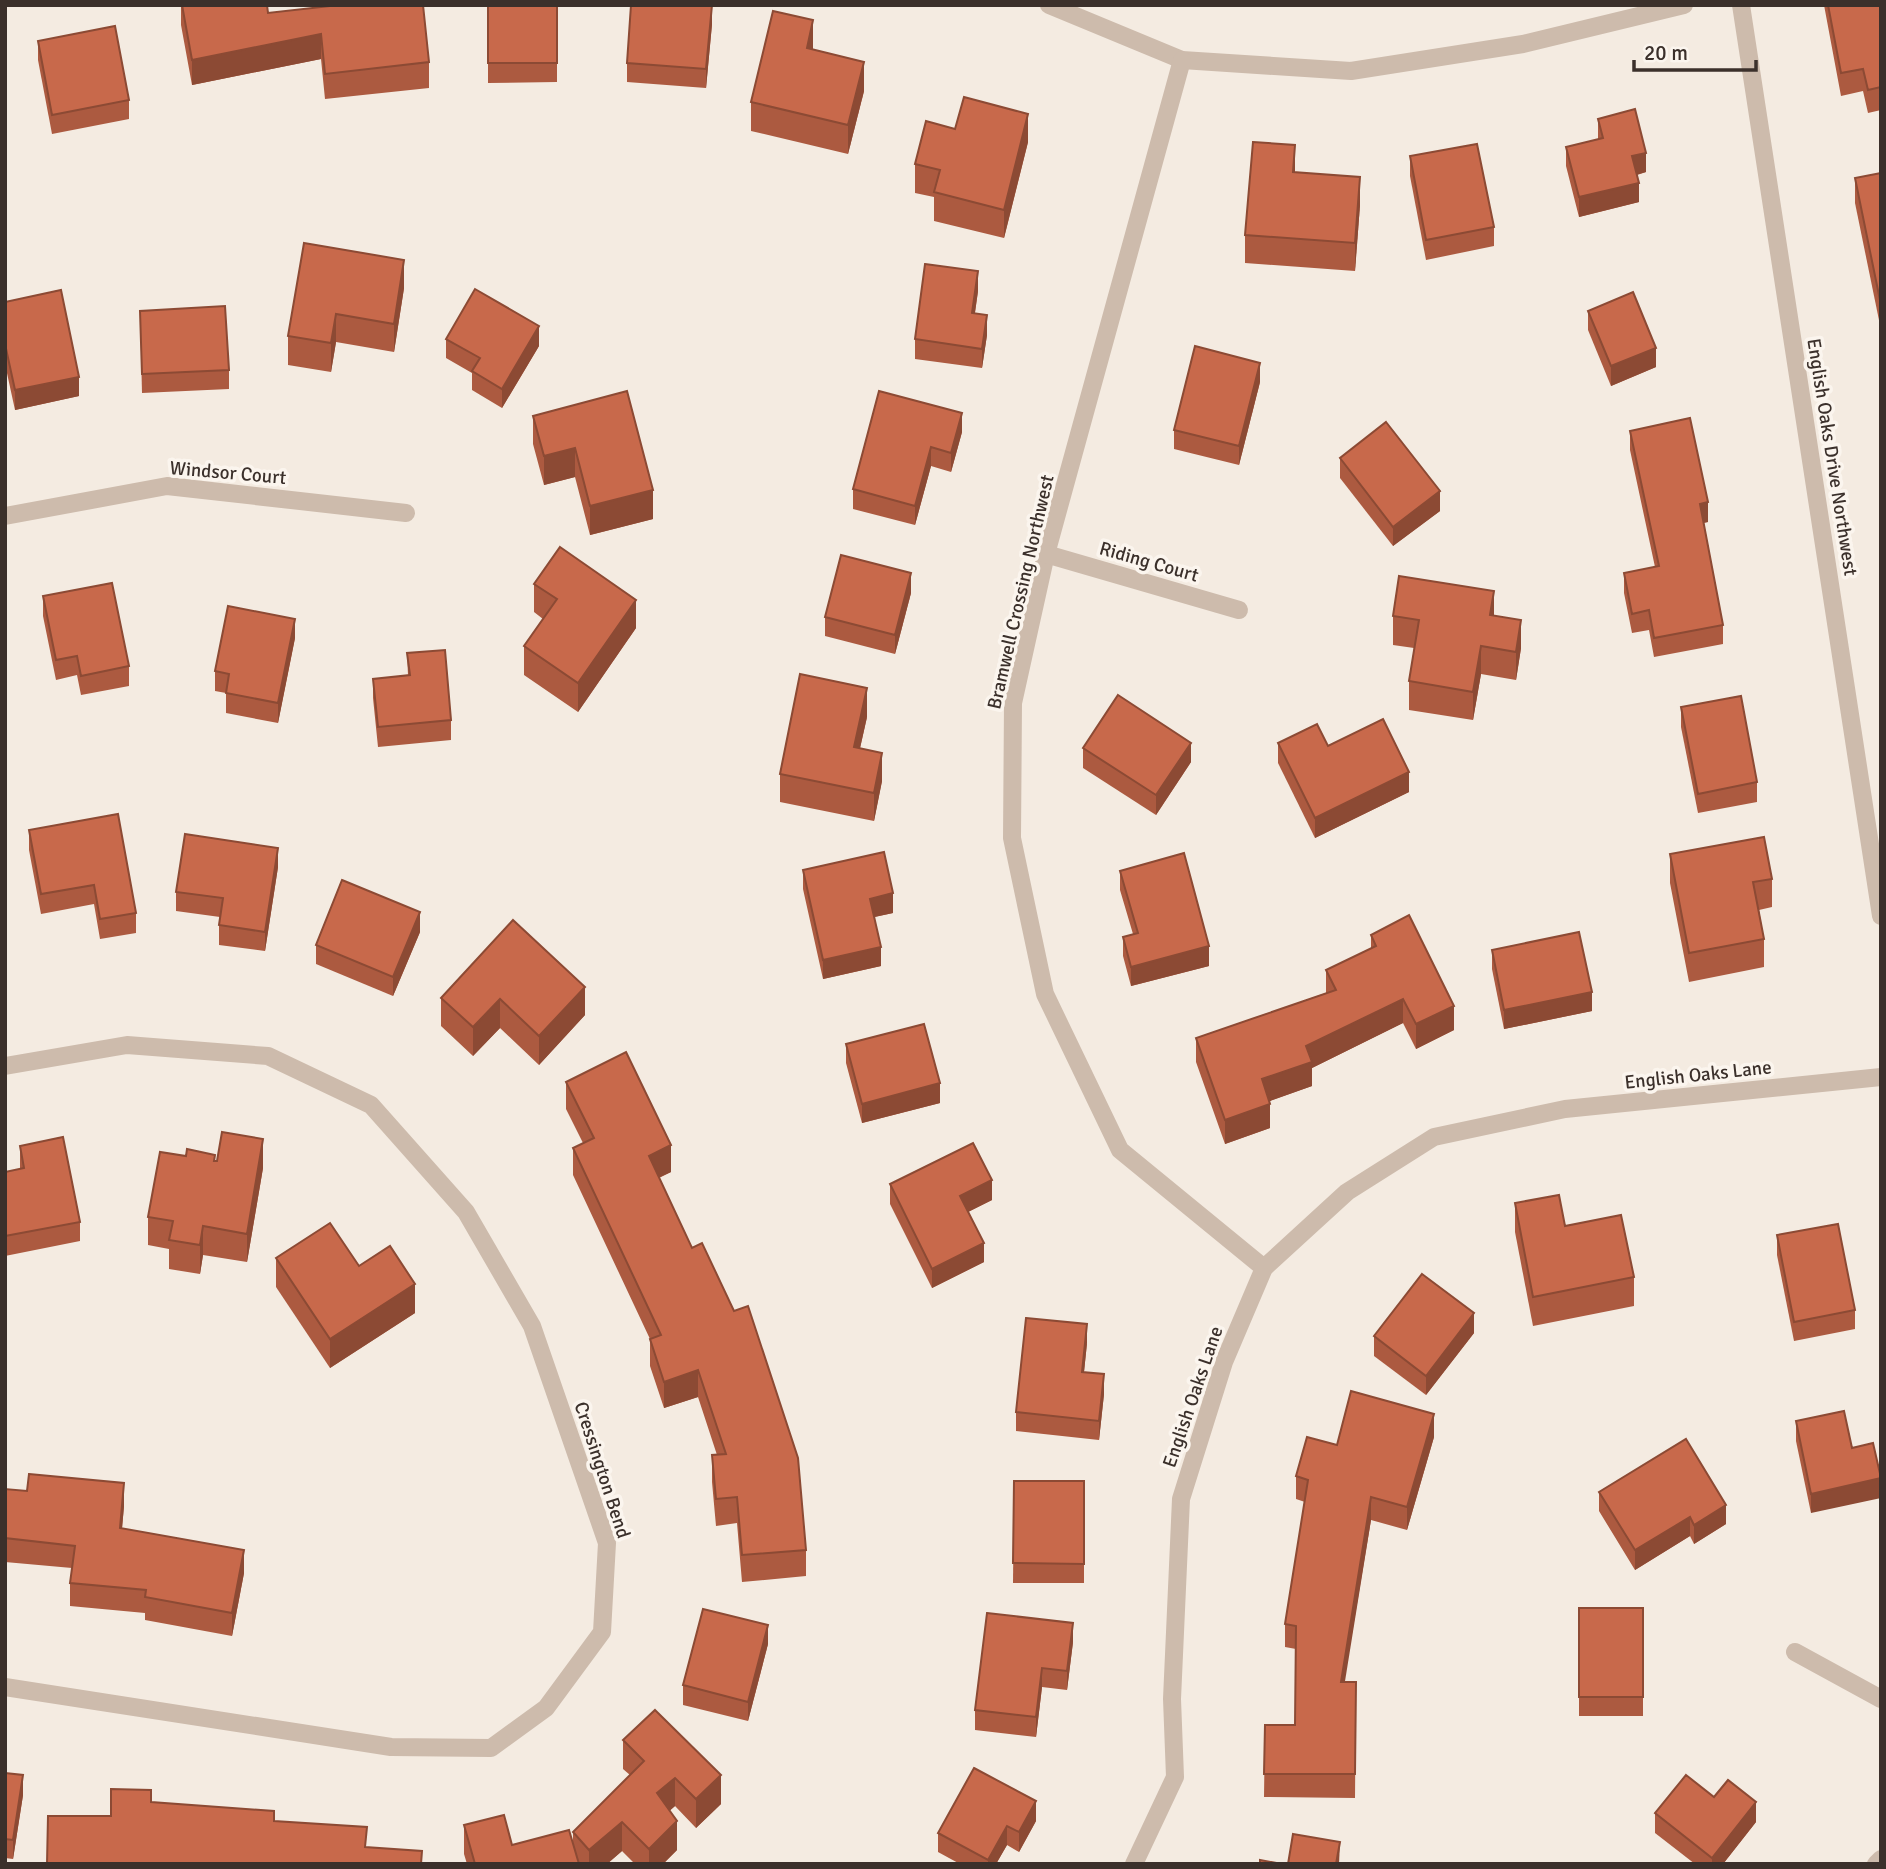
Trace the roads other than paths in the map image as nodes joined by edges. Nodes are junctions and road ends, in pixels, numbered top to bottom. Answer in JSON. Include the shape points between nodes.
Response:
{"nodes":[{"id":1,"x":1049,"y":5,"type":"edge"},
{"id":2,"x":1685,"y":5,"type":"edge"},
{"id":3,"x":1741,"y":5,"type":"edge"},
{"id":4,"x":1182,"y":60,"type":"junction"},
{"id":5,"x":406,"y":513,"type":"dead end"},
{"id":6,"x":5,"y":516,"type":"edge"},
{"id":7,"x":1046,"y":554,"type":"junction"},
{"id":8,"x":1239,"y":610,"type":"dead end"},
{"id":9,"x":1881,"y":916,"type":"edge"},
{"id":10,"x":5,"y":1066,"type":"edge"},
{"id":11,"x":1881,"y":1077,"type":"edge"},
{"id":12,"x":1264,"y":1268,"type":"junction"},
{"id":13,"x":1795,"y":1652,"type":"dead end"},
{"id":14,"x":5,"y":1687,"type":"edge"},
{"id":15,"x":1881,"y":1699,"type":"edge"},
{"id":16,"x":1881,"y":1859,"type":"edge"},
{"id":17,"x":1133,"y":1864,"type":"edge"},
{"id":18,"x":1876,"y":1864,"type":"edge"}],
"edges":[{"from":1,"to":4,"type":"street"},
{"from":2,"to":4,"type":"street","via":[[1523,44],[1351,71]]},
{"from":3,"to":9,"type":"street","name":"English Oaks Drive Northwest"},
{"from":4,"to":7,"type":"street","name":"Bramwell Crossing Northwest"},
{"from":5,"to":6,"type":"street","name":"Windsor Court","via":[[167,486]]},
{"from":7,"to":8,"type":"street","name":"Riding Court"},
{"from":7,"to":12,"type":"street","name":"Bramwell Crossing Northwest","via":[[1013,703],[1012,838],[1045,995],[1120,1150]]},
{"from":10,"to":14,"type":"street","name":"Cressington Bend","via":[[127,1045],[268,1056],[371,1105],[466,1212],[532,1326],[607,1543],[602,1633],[546,1708],[491,1748],[391,1747]]},
{"from":11,"to":12,"type":"street","name":"English Oaks Lane","via":[[1565,1109],[1434,1137],[1347,1192]]},
{"from":12,"to":17,"type":"street","name":"English Oaks Lane","via":[[1224,1362],[1181,1499],[1172,1699],[1175,1777]]},
{"from":13,"to":15,"type":"street"},
{"from":16,"to":18,"type":"street"}]}
